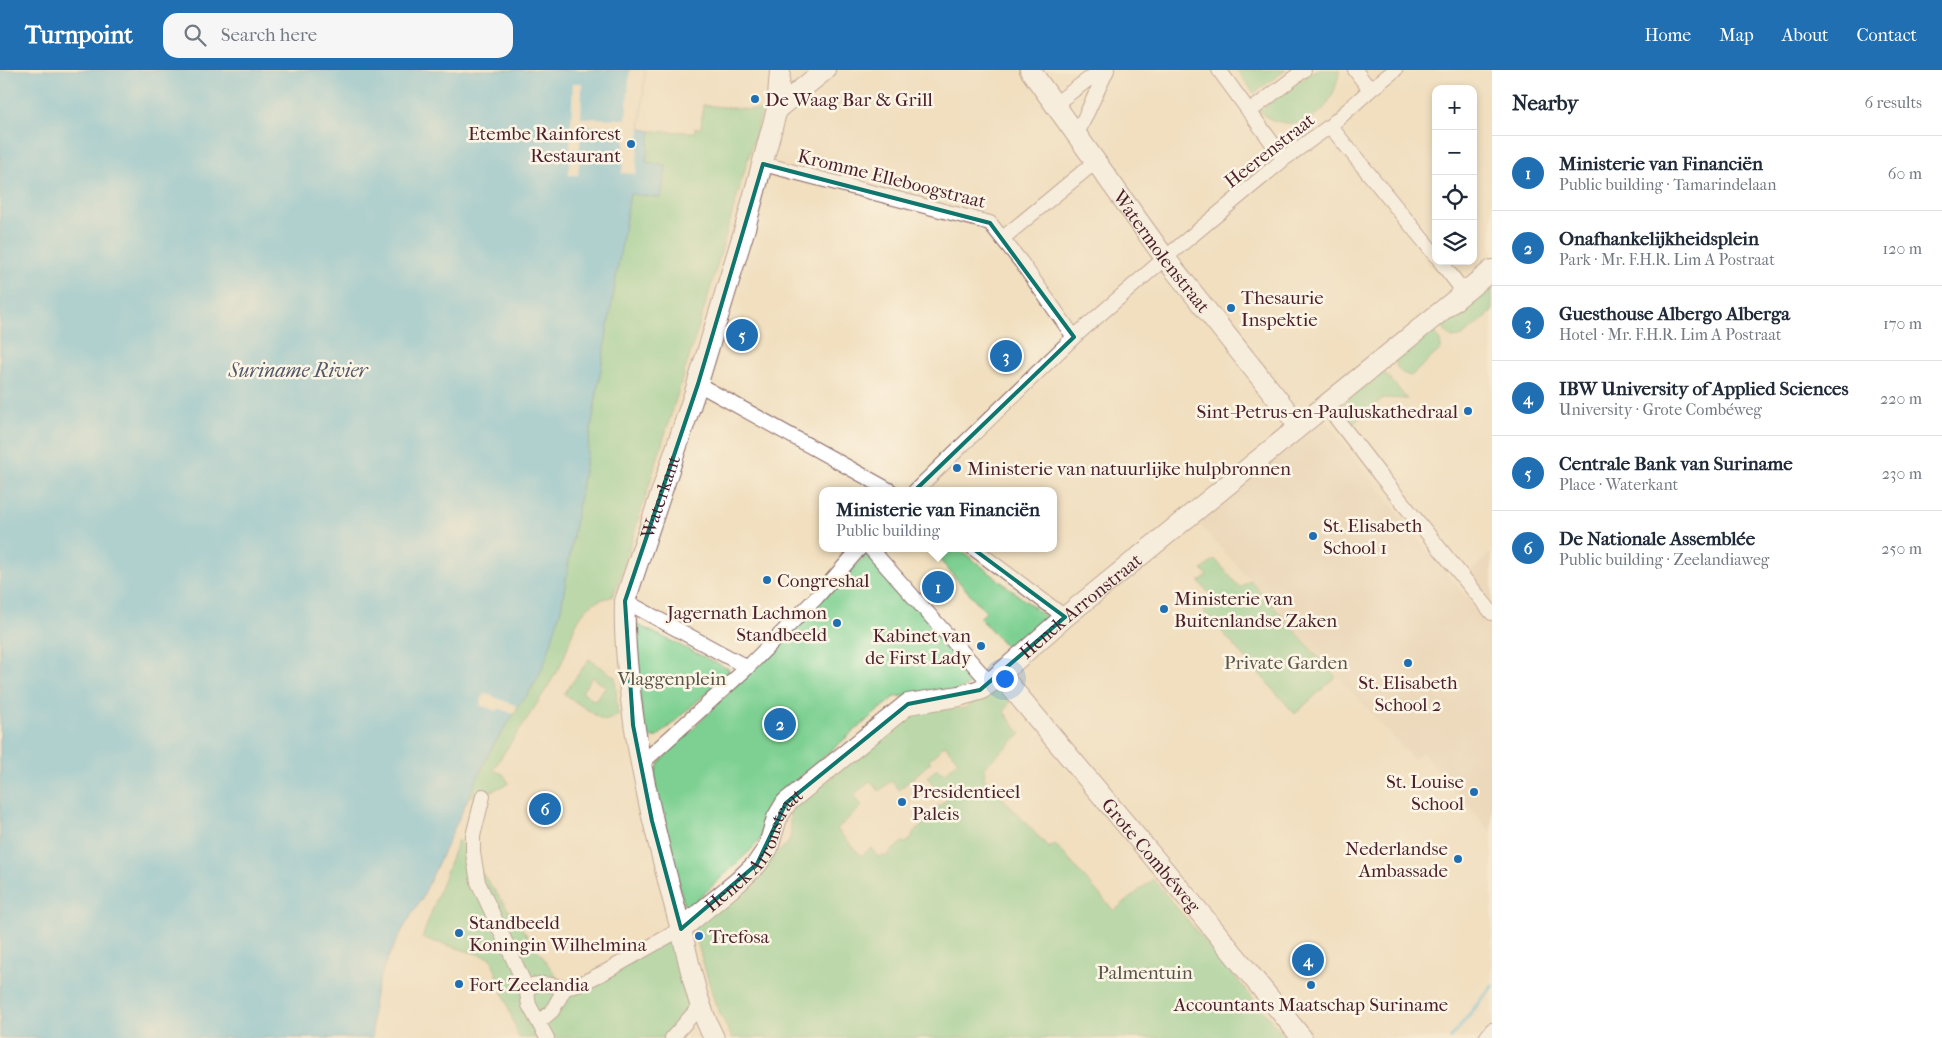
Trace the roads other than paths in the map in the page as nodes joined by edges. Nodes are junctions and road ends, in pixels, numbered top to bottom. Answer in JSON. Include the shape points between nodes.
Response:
{"nodes":[{"id":1,"x":780,"y":70,"type":"edge"},
{"id":2,"x":825,"y":70,"type":"edge"},
{"id":3,"x":1030,"y":70,"type":"edge"},
{"id":4,"x":1100,"y":70,"type":"edge"},
{"id":5,"x":1107,"y":70,"type":"edge"},
{"id":6,"x":1219,"y":70,"type":"edge"},
{"id":7,"x":1304,"y":70,"type":"edge"},
{"id":8,"x":1355,"y":70,"type":"edge"},
{"id":9,"x":1395,"y":70,"type":"edge"},
{"id":10,"x":1370,"y":90,"type":"junction"},
{"id":11,"x":1055,"y":104,"type":"junction"},
{"id":12,"x":777,"y":109,"type":"junction"},
{"id":13,"x":1249,"y":112,"type":"junction"},
{"id":14,"x":1330,"y":126,"type":"junction"},
{"id":15,"x":1077,"y":134,"type":"junction"},
{"id":16,"x":1284,"y":159,"type":"junction"},
{"id":17,"x":1095,"y":162,"type":"junction"},
{"id":18,"x":763,"y":164,"type":"junction"},
{"id":19,"x":1003,"y":238,"type":"junction"},
{"id":20,"x":1432,"y":251,"type":"edge"},
{"id":21,"x":1165,"y":258,"type":"junction"},
{"id":22,"x":1443,"y":265,"type":"edge"},
{"id":23,"x":1492,"y":270,"type":"edge"},
{"id":24,"x":1464,"y":292,"type":"junction"},
{"id":25,"x":1074,"y":337,"type":"junction"},
{"id":26,"x":698,"y":384,"type":"junction"},
{"id":27,"x":1326,"y":405,"type":"junction"},
{"id":28,"x":1299,"y":426,"type":"junction"},
{"id":29,"x":884,"y":487,"type":"edge"},
{"id":30,"x":919,"y":487,"type":"edge"},
{"id":31,"x":856,"y":552,"type":"edge"},
{"id":32,"x":874,"y":552,"type":"edge"},
{"id":33,"x":978,"y":552,"type":"edge"},
{"id":34,"x":625,"y":601,"type":"junction"},
{"id":35,"x":1492,"y":613,"type":"edge"},
{"id":36,"x":1065,"y":617,"type":"junction"},
{"id":37,"x":747,"y":668,"type":"junction"},
{"id":38,"x":995,"y":679,"type":"junction"},
{"id":39,"x":640,"y":765,"type":"junction"},
{"id":40,"x":483,"y":796,"type":"dead end"},
{"id":41,"x":681,"y":929,"type":"junction"},
{"id":42,"x":526,"y":987,"type":"junction"},
{"id":43,"x":565,"y":988,"type":"junction"},
{"id":44,"x":700,"y":1006,"type":"junction"},
{"id":45,"x":539,"y":1022,"type":"junction"},
{"id":46,"x":1492,"y":1030,"type":"edge"},
{"id":47,"x":547,"y":1038,"type":"edge"},
{"id":48,"x":672,"y":1038,"type":"edge"},
{"id":49,"x":714,"y":1038,"type":"edge"},
{"id":50,"x":1302,"y":1038,"type":"edge"},
{"id":51,"x":1486,"y":1038,"type":"edge"}],
"edges":[{"from":1,"to":12,"type":"main road","name":"Waterkant"},
{"from":2,"to":12,"type":"main road"},
{"from":3,"to":11,"type":"main road","name":"Watermolenstraat"},
{"from":4,"to":11,"type":"street"},
{"from":5,"to":15,"type":"street"},
{"from":6,"to":13,"type":"street"},
{"from":7,"to":13,"type":"street"},
{"from":8,"to":10,"type":"street"},
{"from":9,"to":10,"type":"street","name":"Heerenstraat"},
{"from":10,"to":14,"type":"street","name":"Heerenstraat"},
{"from":11,"to":15,"type":"main road","name":"Watermolenstraat"},
{"from":12,"to":18,"type":"main road","name":"Waterkant"},
{"from":13,"to":16,"type":"street"},
{"from":14,"to":16,"type":"street","name":"Heerenstraat"},
{"from":14,"to":20,"type":"street"},
{"from":15,"to":17,"type":"main road","name":"Watermolenstraat"},
{"from":16,"to":21,"type":"street","name":"Heerenstraat"},
{"from":17,"to":19,"type":"street"},
{"from":17,"to":21,"type":"main road","name":"Watermolenstraat"},
{"from":18,"to":19,"type":"street","name":"Kromme Elleboogstraat","via":[[988,222]]},
{"from":18,"to":26,"type":"main road","name":"Waterkant"},
{"from":19,"to":25,"type":"street","name":"Kromme Elleboogstraat"},
{"from":21,"to":25,"type":"street","name":"Heerenstraat"},
{"from":21,"to":28,"type":"main road","name":"Watermolenstraat"},
{"from":22,"to":24,"type":"street"},
{"from":23,"to":24,"type":"main road","name":"Henck Arronstraat"},
{"from":24,"to":27,"type":"main road","name":"Henck Arronstraat"},
{"from":25,"to":30,"type":"street","name":"Heerenstraat"},
{"from":26,"to":29,"type":"street"},
{"from":26,"to":34,"type":"main road","name":"Waterkant"},
{"from":27,"to":28,"type":"main road","name":"Henck Arronstraat"},
{"from":27,"to":35,"type":"street"},
{"from":28,"to":36,"type":"main road","name":"Henck Arronstraat"},
{"from":31,"to":37,"type":"street"},
{"from":32,"to":38,"type":"street"},
{"from":33,"to":36,"type":"street"},
{"from":34,"to":37,"type":"street"},
{"from":34,"to":39,"type":"main road","name":"Waterkant","via":[[626,655]]},
{"from":36,"to":38,"type":"main road","name":"Henck Arronstraat"},
{"from":37,"to":39,"type":"street"},
{"from":38,"to":41,"type":"main road","name":"Henck Arronstraat","via":[[980,690],[908,704],[786,803],[777,818],[768,848],[757,864]]},
{"from":38,"to":50,"type":"main road","name":"Grote Combéweg","via":[[1206,920]]},
{"from":39,"to":41,"type":"main road","name":"Waterkant"},
{"from":40,"to":42,"type":"street","via":[[473,836],[478,882]]},
{"from":41,"to":43,"type":"street","via":[[606,972]]},
{"from":41,"to":44,"type":"main road","name":"Waterkant"},
{"from":42,"to":43,"type":"street","via":[[543,984]]},
{"from":42,"to":45,"type":"street","via":[[529,1005]]},
{"from":43,"to":45,"type":"street","via":[[552,1011]]},
{"from":44,"to":48,"type":"street"},
{"from":44,"to":49,"type":"main road","name":"Waterkant"},
{"from":45,"to":47,"type":"street"},
{"from":46,"to":51,"type":"street"}]}
